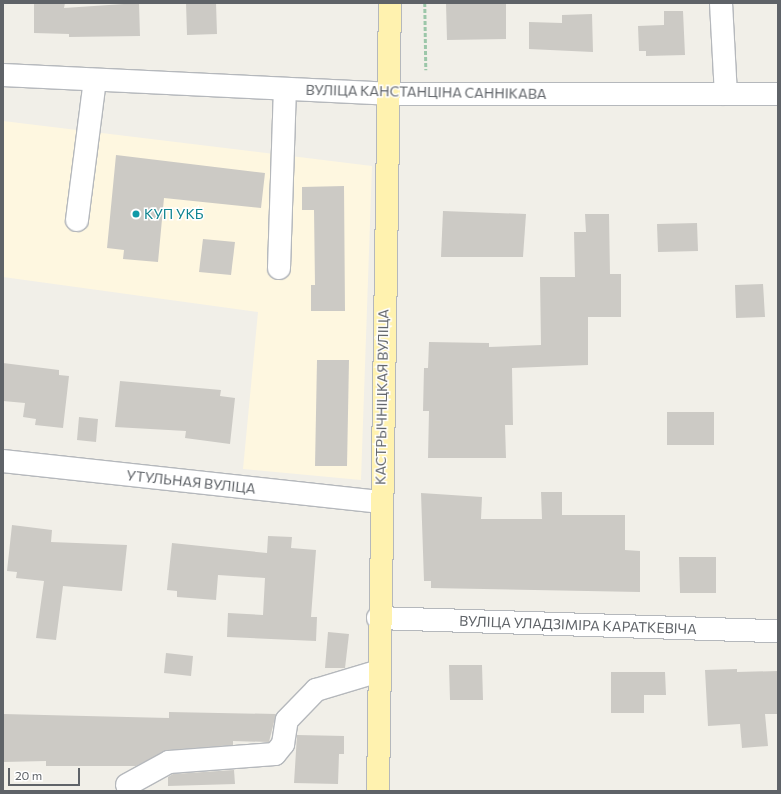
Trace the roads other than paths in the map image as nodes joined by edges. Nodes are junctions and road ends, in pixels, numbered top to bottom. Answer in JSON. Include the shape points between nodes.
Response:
{"nodes":[{"id":1,"x":390,"y":3,"type":"edge"},
{"id":2,"x":721,"y":3,"type":"edge"},
{"id":3,"x":3,"y":75,"type":"edge"},
{"id":4,"x":95,"y":80,"type":"junction"},
{"id":5,"x":285,"y":89,"type":"junction"},
{"id":6,"x":389,"y":94,"type":"junction"},
{"id":7,"x":726,"y":94,"type":"junction"},
{"id":8,"x":778,"y":94,"type":"edge"},
{"id":9,"x":77,"y":220,"type":"dead end"},
{"id":10,"x":279,"y":268,"type":"dead end"},
{"id":11,"x":3,"y":461,"type":"edge"},
{"id":12,"x":380,"y":502,"type":"junction"},
{"id":13,"x":378,"y":618,"type":"junction"},
{"id":14,"x":778,"y":631,"type":"edge"},
{"id":15,"x":379,"y":671,"type":"junction"},
{"id":16,"x":127,"y":785,"type":"dead end"},
{"id":17,"x":378,"y":791,"type":"edge"}],
"edges":[{"from":1,"to":6,"type":"main road","name":"КАСТРЫЧНІЦКАЯ ВУЛІЦА"},
{"from":2,"to":7,"type":"street"},
{"from":3,"to":4,"type":"street","name":"ВУЛІЦА КАНСТАНЦІНА САННІКАВА"},
{"from":4,"to":5,"type":"street","name":"ВУЛІЦА КАНСТАНЦІНА САННІКАВА"},
{"from":4,"to":9,"type":"street"},
{"from":5,"to":6,"type":"street","name":"ВУЛІЦА КАНСТАНЦІНА САННІКАВА"},
{"from":5,"to":10,"type":"street"},
{"from":6,"to":7,"type":"street","name":"ВУЛІЦА КАНСТАНЦІНА САННІКАВА"},
{"from":6,"to":12,"type":"main road","name":"КАСТРЫЧНІЦКАЯ ВУЛІЦА"},
{"from":7,"to":8,"type":"street","name":"ВУЛІЦА КАНСТАНЦІНА САННІКАВА"},
{"from":11,"to":12,"type":"street","name":"УТУЛЬНАЯ ВУЛІЦА"},
{"from":12,"to":13,"type":"main road","name":"КАСТРЫЧНІЦКАЯ ВУЛІЦА"},
{"from":13,"to":14,"type":"street","name":"ВУЛІЦА УЛАДЗІМІРА КАРАТКЕВІЧА"},
{"from":13,"to":15,"type":"main road","name":"КАСТРЫЧНІЦКАЯ ВУЛІЦА"},
{"from":15,"to":16,"type":"street","via":[[316,690],[288,720],[283,744],[275,754],[169,762]]},
{"from":15,"to":17,"type":"main road","name":"КАСТРЫЧНІЦКАЯ ВУЛІЦА"}]}
